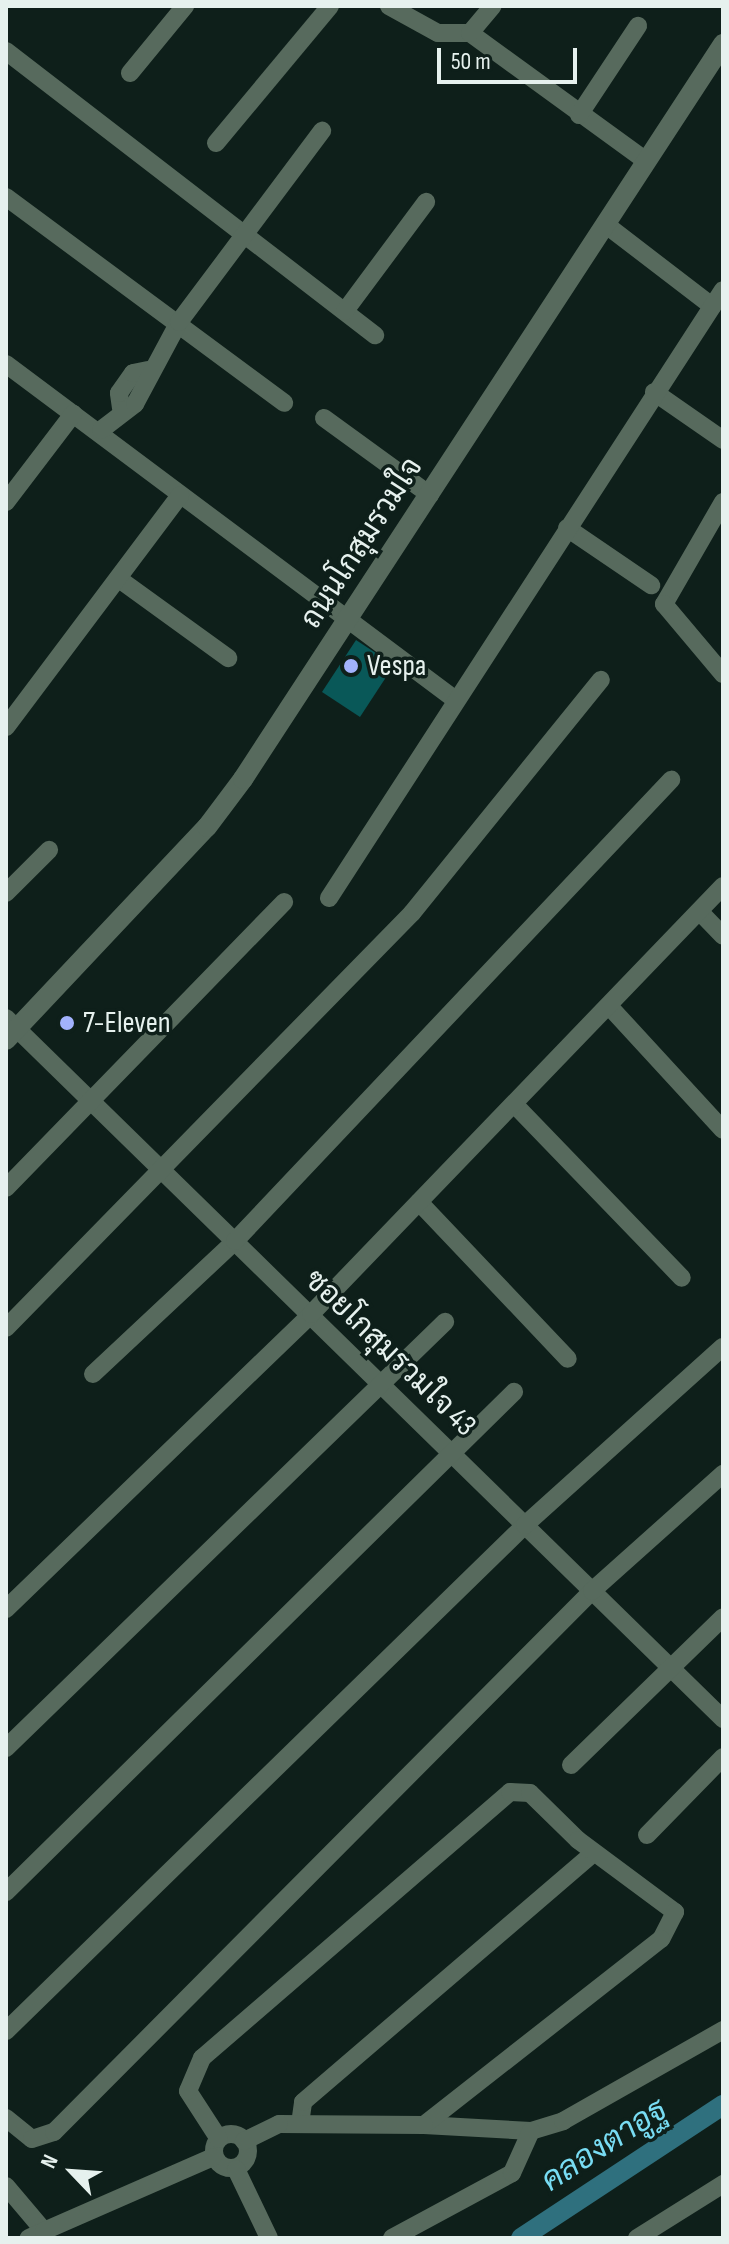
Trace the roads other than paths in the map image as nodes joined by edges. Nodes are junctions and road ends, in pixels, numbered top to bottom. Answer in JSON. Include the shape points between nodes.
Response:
{"nodes":[{"id":1,"x":185,"y":6,"type":"edge"},
{"id":2,"x":330,"y":6,"type":"edge"},
{"id":3,"x":389,"y":6,"type":"edge"},
{"id":4,"x":493,"y":6,"type":"edge"},
{"id":5,"x":638,"y":26,"type":"dead end"},
{"id":6,"x":470,"y":33,"type":"junction"},
{"id":7,"x":723,"y":44,"type":"edge"},
{"id":8,"x":6,"y":51,"type":"edge"},
{"id":9,"x":130,"y":73,"type":"dead end"},
{"id":10,"x":579,"y":115,"type":"junction"},
{"id":11,"x":322,"y":131,"type":"dead end"},
{"id":12,"x":216,"y":143,"type":"dead end"},
{"id":13,"x":646,"y":161,"type":"junction"},
{"id":14,"x":6,"y":197,"type":"edge"},
{"id":15,"x":426,"y":202,"type":"dead end"},
{"id":16,"x":605,"y":224,"type":"junction"},
{"id":17,"x":244,"y":235,"type":"junction"},
{"id":18,"x":723,"y":290,"type":"edge"},
{"id":19,"x":712,"y":306,"type":"junction"},
{"id":20,"x":345,"y":311,"type":"junction"},
{"id":21,"x":179,"y":322,"type":"junction"},
{"id":22,"x":375,"y":335,"type":"dead end"},
{"id":23,"x":6,"y":364,"type":"edge"},
{"id":24,"x":654,"y":392,"type":"junction"},
{"id":25,"x":284,"y":403,"type":"dead end"},
{"id":26,"x":73,"y":414,"type":"junction"},
{"id":27,"x":324,"y":418,"type":"dead end"},
{"id":28,"x":101,"y":430,"type":"junction"},
{"id":29,"x":723,"y":440,"type":"edge"},
{"id":30,"x":180,"y":495,"type":"junction"},
{"id":31,"x":430,"y":495,"type":"junction"},
{"id":32,"x":6,"y":502,"type":"edge"},
{"id":33,"x":723,"y":502,"type":"edge"},
{"id":34,"x":567,"y":528,"type":"junction"},
{"id":35,"x":119,"y":579,"type":"junction"},
{"id":36,"x":651,"y":585,"type":"dead end"},
{"id":37,"x":347,"y":620,"type":"junction"},
{"id":38,"x":228,"y":658,"type":"dead end"},
{"id":39,"x":723,"y":674,"type":"edge"},
{"id":40,"x":601,"y":680,"type":"dead end"},
{"id":41,"x":453,"y":698,"type":"junction"},
{"id":42,"x":6,"y":727,"type":"edge"},
{"id":43,"x":671,"y":780,"type":"dead end"},
{"id":44,"x":49,"y":850,"type":"dead end"},
{"id":45,"x":723,"y":886,"type":"edge"},
{"id":46,"x":6,"y":893,"type":"edge"},
{"id":47,"x":329,"y":898,"type":"dead end"},
{"id":48,"x":284,"y":902,"type":"dead end"},
{"id":49,"x":700,"y":912,"type":"junction"},
{"id":50,"x":723,"y":936,"type":"edge"},
{"id":51,"x":609,"y":1006,"type":"junction"},
{"id":52,"x":10,"y":1029,"type":"edge"},
{"id":53,"x":94,"y":1103,"type":"junction"},
{"id":54,"x":515,"y":1105,"type":"junction"},
{"id":55,"x":723,"y":1130,"type":"edge"},
{"id":56,"x":165,"y":1171,"type":"junction"},
{"id":57,"x":6,"y":1188,"type":"edge"},
{"id":58,"x":419,"y":1202,"type":"junction"},
{"id":59,"x":235,"y":1241,"type":"junction"},
{"id":60,"x":682,"y":1278,"type":"dead end"},
{"id":61,"x":311,"y":1314,"type":"junction"},
{"id":62,"x":445,"y":1322,"type":"dead end"},
{"id":63,"x":6,"y":1328,"type":"edge"},
{"id":64,"x":723,"y":1347,"type":"edge"},
{"id":65,"x":568,"y":1359,"type":"dead end"},
{"id":66,"x":93,"y":1374,"type":"dead end"},
{"id":67,"x":382,"y":1384,"type":"junction"},
{"id":68,"x":514,"y":1392,"type":"dead end"},
{"id":69,"x":454,"y":1454,"type":"junction"},
{"id":70,"x":723,"y":1474,"type":"edge"},
{"id":71,"x":525,"y":1525,"type":"junction"},
{"id":72,"x":592,"y":1591,"type":"junction"},
{"id":73,"x":6,"y":1609,"type":"edge"},
{"id":74,"x":723,"y":1617,"type":"edge"},
{"id":75,"x":668,"y":1666,"type":"junction"},
{"id":76,"x":723,"y":1719,"type":"edge"},
{"id":77,"x":6,"y":1748,"type":"edge"},
{"id":78,"x":723,"y":1757,"type":"edge"},
{"id":79,"x":571,"y":1765,"type":"dead end"},
{"id":80,"x":647,"y":1835,"type":"dead end"},
{"id":81,"x":594,"y":1853,"type":"junction"},
{"id":82,"x":6,"y":1892,"type":"edge"},
{"id":83,"x":723,"y":2030,"type":"edge"},
{"id":84,"x":6,"y":2031,"type":"edge"},
{"id":85,"x":6,"y":2118,"type":"edge"},
{"id":86,"x":300,"y":2124,"type":"junction"},
{"id":87,"x":424,"y":2125,"type":"junction"},
{"id":88,"x":531,"y":2131,"type":"junction"},
{"id":89,"x":219,"y":2139,"type":"junction"},
{"id":90,"x":244,"y":2141,"type":"junction"},
{"id":91,"x":213,"y":2157,"type":"junction"},
{"id":92,"x":236,"y":2169,"type":"junction"},
{"id":93,"x":723,"y":2184,"type":"edge"},
{"id":94,"x":6,"y":2186,"type":"edge"},
{"id":95,"x":37,"y":2235,"type":"edge"},
{"id":96,"x":269,"y":2238,"type":"edge"},
{"id":97,"x":392,"y":2238,"type":"edge"},
{"id":98,"x":637,"y":2238,"type":"edge"}],
"edges":[{"from":1,"to":9,"type":"street"},
{"from":2,"to":12,"type":"street"},
{"from":3,"to":6,"type":"street","via":[[438,33]]},
{"from":4,"to":6,"type":"street"},
{"from":5,"to":10,"type":"street"},
{"from":6,"to":10,"type":"street"},
{"from":7,"to":13,"type":"street","name":"ถนนโกสุมรวมใจ"},
{"from":8,"to":17,"type":"street"},
{"from":10,"to":13,"type":"street"},
{"from":11,"to":17,"type":"street"},
{"from":13,"to":16,"type":"street","name":"ถนนโกสุมรวมใจ"},
{"from":14,"to":21,"type":"street"},
{"from":15,"to":20,"type":"street"},
{"from":16,"to":19,"type":"street"},
{"from":16,"to":31,"type":"street","name":"ถนนโกสุมรวมใจ"},
{"from":17,"to":20,"type":"street"},
{"from":17,"to":21,"type":"street"},
{"from":18,"to":19,"type":"street"},
{"from":19,"to":24,"type":"street"},
{"from":20,"to":22,"type":"street"},
{"from":21,"to":25,"type":"street"},
{"from":21,"to":28,"type":"street","via":[[148,370],[135,404],[121,408]]},
{"from":23,"to":26,"type":"street"},
{"from":24,"to":29,"type":"street"},
{"from":24,"to":34,"type":"street"},
{"from":26,"to":28,"type":"street"},
{"from":26,"to":32,"type":"street"},
{"from":27,"to":31,"type":"street"},
{"from":28,"to":30,"type":"street"},
{"from":30,"to":35,"type":"street"},
{"from":30,"to":37,"type":"street"},
{"from":31,"to":37,"type":"street","name":"ถนนโกสุมรวมใจ"},
{"from":33,"to":39,"type":"street","via":[[664,604]]},
{"from":34,"to":36,"type":"street"},
{"from":34,"to":41,"type":"street"},
{"from":35,"to":38,"type":"street"},
{"from":35,"to":42,"type":"street"},
{"from":37,"to":41,"type":"street"},
{"from":37,"to":52,"type":"street","name":"ถนนโกสุมรวมใจ","via":[[207,827]]},
{"from":40,"to":56,"type":"street","via":[[412,913]]},
{"from":41,"to":47,"type":"street"},
{"from":43,"to":59,"type":"street"},
{"from":44,"to":46,"type":"street"},
{"from":45,"to":49,"type":"street"},
{"from":48,"to":53,"type":"street"},
{"from":49,"to":50,"type":"street"},
{"from":49,"to":51,"type":"street"},
{"from":51,"to":54,"type":"street"},
{"from":51,"to":55,"type":"street"},
{"from":52,"to":53,"type":"street","name":"ซอยโกสุมรวมใจ 43"},
{"from":53,"to":56,"type":"street","name":"ซอยโกสุมรวมใจ 43"},
{"from":53,"to":57,"type":"street"},
{"from":54,"to":58,"type":"street"},
{"from":54,"to":60,"type":"street"},
{"from":56,"to":59,"type":"street","name":"ซอยโกสุมรวมใจ 43"},
{"from":56,"to":63,"type":"street"},
{"from":58,"to":61,"type":"street"},
{"from":58,"to":65,"type":"street"},
{"from":59,"to":61,"type":"street","name":"ซอยโกสุมรวมใจ 43"},
{"from":59,"to":66,"type":"street"},
{"from":61,"to":67,"type":"street","name":"ซอยโกสุมรวมใจ 43"},
{"from":61,"to":73,"type":"street"},
{"from":62,"to":67,"type":"street"},
{"from":64,"to":71,"type":"street"},
{"from":67,"to":69,"type":"street","name":"ซอยโกสุมรวมใจ 43"},
{"from":67,"to":77,"type":"street"},
{"from":68,"to":69,"type":"street"},
{"from":69,"to":71,"type":"street","name":"ซอยโกสุมรวมใจ 43"},
{"from":69,"to":82,"type":"street"},
{"from":70,"to":72,"type":"street"},
{"from":71,"to":72,"type":"street","name":"ซอยโกสุมรวมใจ 43"},
{"from":71,"to":84,"type":"street"},
{"from":72,"to":75,"type":"street","name":"ซอยโกสุมรวมใจ 43"},
{"from":72,"to":85,"type":"street","via":[[54,2132],[32,2139]]},
{"from":74,"to":75,"type":"street"},
{"from":75,"to":76,"type":"street","name":"ซอยโกสุมรวมใจ 43"},
{"from":75,"to":79,"type":"street"},
{"from":78,"to":80,"type":"street"},
{"from":81,"to":86,"type":"street","via":[[303,2102]]},
{"from":81,"to":87,"type":"street","via":[[675,1912],[671,1929]]},
{"from":81,"to":89,"type":"street","via":[[530,1793],[510,1792],[202,2058],[188,2091]]},
{"from":83,"to":88,"type":"street","via":[[594,2107]]},
{"from":86,"to":87,"type":"street"},
{"from":86,"to":90,"type":"street","via":[[279,2124]]},
{"from":87,"to":88,"type":"street"},
{"from":88,"to":97,"type":"street","via":[[512,2173]]},
{"from":89,"to":90,"type":"street"},
{"from":89,"to":91,"type":"street"},
{"from":90,"to":92,"type":"street","via":[[247,2159]]},
{"from":91,"to":92,"type":"street"},
{"from":91,"to":95,"type":"street"},
{"from":92,"to":96,"type":"street"},
{"from":93,"to":98,"type":"street"},
{"from":94,"to":95,"type":"street"}]}
